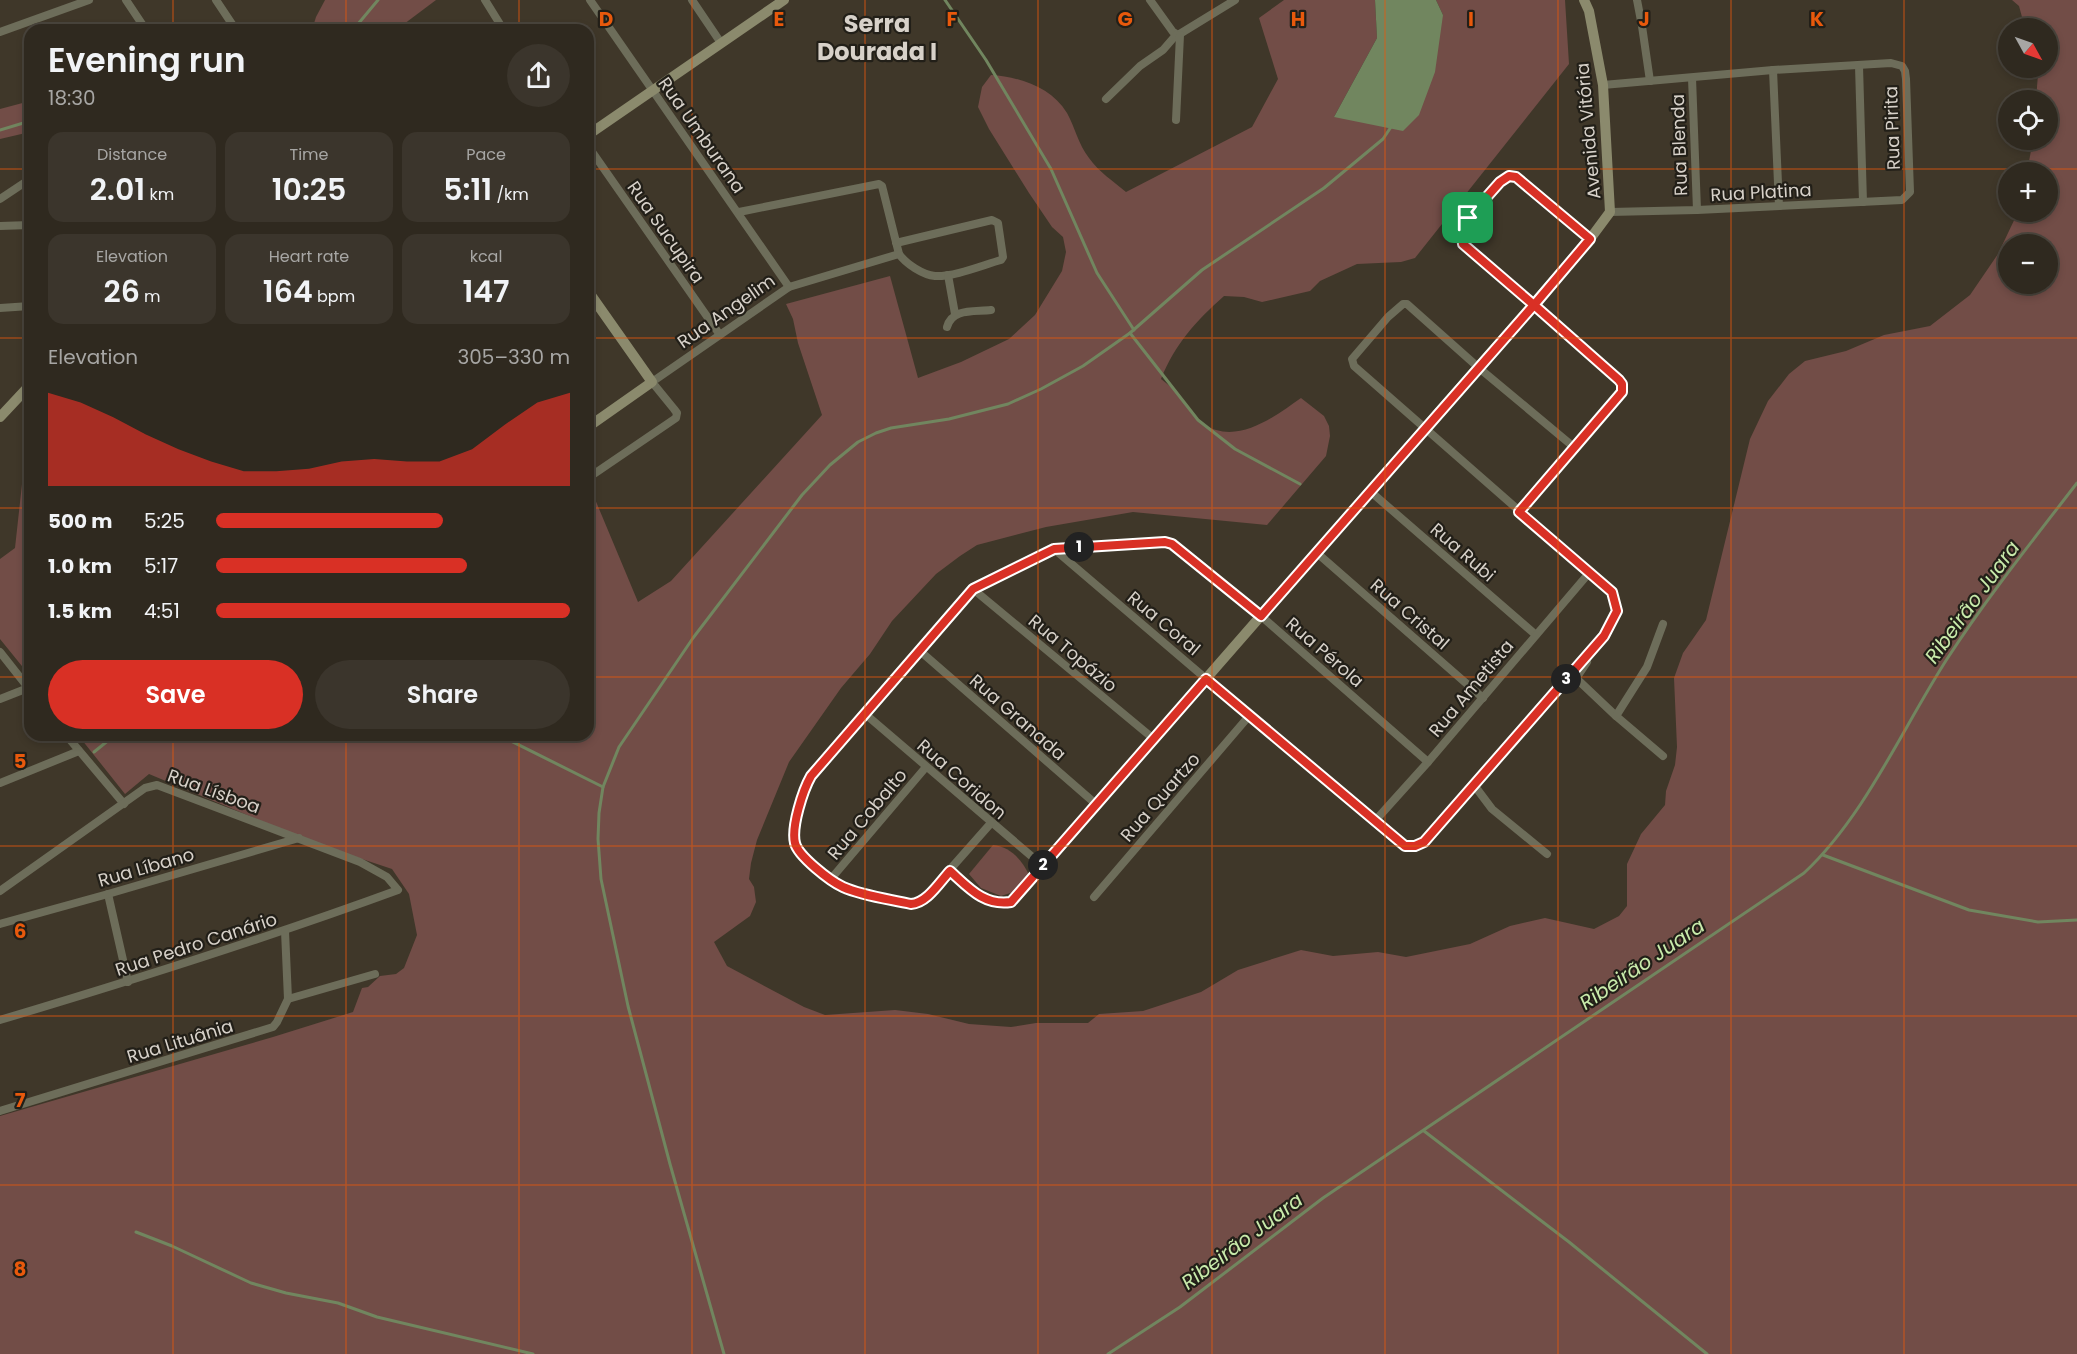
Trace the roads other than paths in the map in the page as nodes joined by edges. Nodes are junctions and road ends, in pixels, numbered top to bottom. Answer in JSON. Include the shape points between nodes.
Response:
{"nodes":[{"id":1,"x":89,"y":0,"type":"edge"},
{"id":2,"x":126,"y":0,"type":"edge"},
{"id":3,"x":216,"y":0,"type":"edge"},
{"id":4,"x":485,"y":0,"type":"edge"},
{"id":5,"x":590,"y":0,"type":"edge"},
{"id":6,"x":692,"y":0,"type":"edge"},
{"id":7,"x":784,"y":0,"type":"edge"},
{"id":8,"x":1150,"y":0,"type":"edge"},
{"id":9,"x":1234,"y":0,"type":"edge"},
{"id":10,"x":1584,"y":0,"type":"edge"},
{"id":11,"x":1636,"y":0,"type":"edge"},
{"id":12,"x":142,"y":24,"type":"edge"},
{"id":13,"x":232,"y":24,"type":"edge"},
{"id":14,"x":501,"y":24,"type":"edge"},
{"id":15,"x":0,"y":32,"type":"edge"},
{"id":16,"x":1177,"y":34,"type":"junction"},
{"id":17,"x":721,"y":43,"type":"junction"},
{"id":18,"x":1859,"y":66,"type":"junction"},
{"id":19,"x":1773,"y":70,"type":"junction"},
{"id":20,"x":1692,"y":78,"type":"junction"},
{"id":21,"x":1650,"y":81,"type":"junction"},
{"id":22,"x":1603,"y":85,"type":"junction"},
{"id":23,"x":652,"y":90,"type":"junction"},
{"id":24,"x":1106,"y":99,"type":"dead end"},
{"id":25,"x":1176,"y":120,"type":"dead end"},
{"id":26,"x":594,"y":131,"type":"edge"},
{"id":27,"x":594,"y":155,"type":"edge"},
{"id":28,"x":24,"y":182,"type":"edge"},
{"id":29,"x":1910,"y":192,"type":"joint"},
{"id":30,"x":0,"y":199,"type":"edge"},
{"id":31,"x":1863,"y":202,"type":"junction"},
{"id":32,"x":1779,"y":206,"type":"junction"},
{"id":33,"x":1697,"y":210,"type":"junction"},
{"id":34,"x":739,"y":212,"type":"junction"},
{"id":35,"x":1610,"y":212,"type":"junction"},
{"id":36,"x":24,"y":225,"type":"edge"},
{"id":37,"x":0,"y":226,"type":"edge"},
{"id":38,"x":1590,"y":239,"type":"junction"},
{"id":39,"x":896,"y":243,"type":"junction"},
{"id":40,"x":899,"y":254,"type":"junction"},
{"id":41,"x":948,"y":275,"type":"junction"},
{"id":42,"x":789,"y":287,"type":"junction"},
{"id":43,"x":594,"y":300,"type":"edge"},
{"id":44,"x":1534,"y":305,"type":"junction"},
{"id":45,"x":24,"y":306,"type":"edge"},
{"id":46,"x":0,"y":308,"type":"edge"},
{"id":47,"x":991,"y":310,"type":"dead end"},
{"id":48,"x":955,"y":314,"type":"junction"},
{"id":49,"x":947,"y":327,"type":"dead end"},
{"id":50,"x":720,"y":335,"type":"junction"},
{"id":51,"x":1479,"y":368,"type":"junction"},
{"id":52,"x":652,"y":382,"type":"junction"},
{"id":53,"x":24,"y":392,"type":"edge"},
{"id":54,"x":0,"y":417,"type":"edge"},
{"id":55,"x":594,"y":423,"type":"edge"},
{"id":56,"x":1425,"y":428,"type":"junction"},
{"id":57,"x":1575,"y":448,"type":"junction"},
{"id":58,"x":594,"y":474,"type":"edge"},
{"id":59,"x":1371,"y":492,"type":"junction"},
{"id":60,"x":1519,"y":512,"type":"junction"},
{"id":61,"x":1054,"y":549,"type":"junction"},
{"id":62,"x":1317,"y":553,"type":"junction"},
{"id":63,"x":1589,"y":573,"type":"junction"},
{"id":64,"x":973,"y":589,"type":"junction"},
{"id":65,"x":1261,"y":616,"type":"junction"},
{"id":66,"x":1663,"y":624,"type":"dead end"},
{"id":67,"x":1536,"y":635,"type":"junction"},
{"id":68,"x":1604,"y":636,"type":"junction"},
{"id":69,"x":920,"y":651,"type":"junction"},
{"id":70,"x":0,"y":652,"type":"edge"},
{"id":71,"x":1206,"y":679,"type":"junction"},
{"id":72,"x":24,"y":683,"type":"edge"},
{"id":73,"x":24,"y":691,"type":"edge"},
{"id":74,"x":1483,"y":698,"type":"junction"},
{"id":75,"x":0,"y":699,"type":"edge"},
{"id":76,"x":864,"y":713,"type":"junction"},
{"id":77,"x":1249,"y":716,"type":"junction"},
{"id":78,"x":1616,"y":716,"type":"junction"},
{"id":79,"x":1155,"y":740,"type":"junction"},
{"id":80,"x":71,"y":741,"type":"edge"},
{"id":81,"x":79,"y":750,"type":"junction"},
{"id":82,"x":1663,"y":756,"type":"dead end"},
{"id":83,"x":1428,"y":762,"type":"junction"},
{"id":84,"x":926,"y":768,"type":"junction"},
{"id":85,"x":0,"y":783,"type":"edge"},
{"id":86,"x":1474,"y":785,"type":"junction"},
{"id":87,"x":124,"y":804,"type":"junction"},
{"id":88,"x":1097,"y":805,"type":"junction"},
{"id":89,"x":1374,"y":822,"type":"junction"},
{"id":90,"x":991,"y":823,"type":"junction"},
{"id":91,"x":300,"y":837,"type":"junction"},
{"id":92,"x":1547,"y":854,"type":"dead end"},
{"id":93,"x":1042,"y":866,"type":"junction"},
{"id":94,"x":950,"y":871,"type":"junction"},
{"id":95,"x":830,"y":880,"type":"junction"},
{"id":96,"x":398,"y":890,"type":"joint"},
{"id":97,"x":0,"y":891,"type":"edge"},
{"id":98,"x":108,"y":894,"type":"junction"},
{"id":99,"x":1094,"y":897,"type":"dead end"},
{"id":100,"x":1011,"y":902,"type":"joint"},
{"id":101,"x":0,"y":924,"type":"edge"},
{"id":102,"x":285,"y":931,"type":"junction"},
{"id":103,"x":375,"y":974,"type":"dead end"},
{"id":104,"x":128,"y":982,"type":"junction"},
{"id":105,"x":288,"y":999,"type":"junction"},
{"id":106,"x":0,"y":1020,"type":"edge"},
{"id":107,"x":0,"y":1112,"type":"edge"}],
"edges":[{"from":1,"to":15,"type":"street"},
{"from":2,"to":12,"type":"street"},
{"from":3,"to":13,"type":"street"},
{"from":4,"to":14,"type":"street"},
{"from":5,"to":23,"type":"street","name":"Rua Umburana"},
{"from":6,"to":17,"type":"street"},
{"from":7,"to":17,"type":"street"},
{"from":8,"to":16,"type":"street"},
{"from":9,"to":16,"type":"street"},
{"from":10,"to":22,"type":"street","name":"Avenida Vitória"},
{"from":11,"to":21,"type":"street"},
{"from":16,"to":24,"type":"street"},
{"from":16,"to":25,"type":"street"},
{"from":17,"to":23,"type":"street"},
{"from":18,"to":19,"type":"street"},
{"from":18,"to":29,"type":"street","name":"Rua Pirita","via":[[1891,63],[1900,64],[1905,71]]},
{"from":18,"to":31,"type":"street"},
{"from":19,"to":20,"type":"street"},
{"from":19,"to":32,"type":"street"},
{"from":20,"to":21,"type":"street"},
{"from":20,"to":33,"type":"street","name":"Rua Blenda"},
{"from":21,"to":22,"type":"street"},
{"from":22,"to":35,"type":"street","name":"Avenida Vitória"},
{"from":23,"to":26,"type":"street"},
{"from":23,"to":34,"type":"street","name":"Rua Umburana"},
{"from":27,"to":50,"type":"street","name":"Rua Sucupira"},
{"from":28,"to":30,"type":"street"},
{"from":29,"to":31,"type":"street","name":"Rua Platina","via":[[1902,200]]},
{"from":31,"to":32,"type":"street","name":"Rua Platina"},
{"from":32,"to":33,"type":"street","name":"Rua Platina"},
{"from":33,"to":35,"type":"street","name":"Rua Platina"},
{"from":34,"to":39,"type":"street","via":[[879,184]]},
{"from":34,"to":42,"type":"street","name":"Rua Umburana"},
{"from":35,"to":38,"type":"street","name":"Avenida Vitória"},
{"from":36,"to":37,"type":"street"},
{"from":38,"to":44,"type":"street","name":"Avenida Vitória"},
{"from":38,"to":44,"type":"street","via":[[1516,177],[1505,177],[1468,218],[1461,227],[1463,244]]},
{"from":39,"to":40,"type":"street"},
{"from":39,"to":41,"type":"street","via":[[992,220],[998,223],[1001,260]]},
{"from":40,"to":41,"type":"street","via":[[905,263],[933,276]]},
{"from":40,"to":42,"type":"street","name":"Rua Angelim"},
{"from":41,"to":48,"type":"street"},
{"from":42,"to":50,"type":"street","name":"Rua Angelim"},
{"from":43,"to":52,"type":"street"},
{"from":44,"to":51,"type":"street","name":"Avenida Vitória"},
{"from":44,"to":57,"type":"street","via":[[1622,384],[1619,397]]},
{"from":45,"to":46,"type":"street"},
{"from":47,"to":48,"type":"street"},
{"from":48,"to":49,"type":"street"},
{"from":50,"to":52,"type":"street","name":"Rua Angelim"},
{"from":51,"to":56,"type":"street","name":"Avenida Vitória"},
{"from":51,"to":56,"type":"street","via":[[1404,303],[1361,348],[1352,358],[1354,366]]},
{"from":51,"to":57,"type":"street"},
{"from":52,"to":55,"type":"street","name":"Rua Angelim"},
{"from":52,"to":58,"type":"street","via":[[677,413],[676,418]]},
{"from":53,"to":54,"type":"street"},
{"from":56,"to":59,"type":"street","name":"Avenida Vitória"},
{"from":56,"to":60,"type":"street"},
{"from":57,"to":60,"type":"street"},
{"from":59,"to":62,"type":"street","name":"Avenida Vitória"},
{"from":59,"to":67,"type":"street","name":"Rua Rubi"},
{"from":60,"to":63,"type":"street"},
{"from":61,"to":64,"type":"street"},
{"from":61,"to":65,"type":"street","name":"Rua Pérola","via":[[1172,544]]},
{"from":61,"to":71,"type":"street","name":"Rua Coral"},
{"from":62,"to":65,"type":"street","name":"Avenida Vitória"},
{"from":62,"to":74,"type":"street","name":"Rua Cristal"},
{"from":63,"to":67,"type":"street","name":"Rua Ametista"},
{"from":63,"to":68,"type":"street","via":[[1612,592],[1617,611]]},
{"from":64,"to":69,"type":"street"},
{"from":64,"to":79,"type":"street","name":"Rua Topázio"},
{"from":65,"to":71,"type":"street","name":"Avenida Vitória"},
{"from":65,"to":83,"type":"street","name":"Rua Pérola"},
{"from":66,"to":78,"type":"street","via":[[1647,667]]},
{"from":67,"to":74,"type":"street","name":"Rua Ametista"},
{"from":68,"to":78,"type":"street","via":[[1577,678]]},
{"from":68,"to":86,"type":"street"},
{"from":69,"to":76,"type":"street"},
{"from":69,"to":88,"type":"street","name":"Rua Granada"},
{"from":70,"to":72,"type":"street"},
{"from":71,"to":77,"type":"street","name":"Rua Coral"},
{"from":71,"to":79,"type":"street","name":"Avenida Vitória"},
{"from":73,"to":75,"type":"street"},
{"from":74,"to":83,"type":"street","name":"Rua Ametista"},
{"from":76,"to":84,"type":"street","name":"Rua Coridon"},
{"from":76,"to":95,"type":"street","via":[[811,776],[800,802],[795,846]]},
{"from":77,"to":89,"type":"street","name":"Rua Coral"},
{"from":77,"to":99,"type":"street","name":"Rua Quartzo"},
{"from":78,"to":82,"type":"street"},
{"from":79,"to":88,"type":"street","name":"Avenida Vitória"},
{"from":80,"to":81,"type":"street"},
{"from":81,"to":85,"type":"street"},
{"from":81,"to":87,"type":"street"},
{"from":83,"to":89,"type":"street","name":"Rua Ametista"},
{"from":84,"to":90,"type":"street","name":"Rua Coridon"},
{"from":84,"to":95,"type":"street","name":"Rua Cobalto"},
{"from":86,"to":89,"type":"street","name":"Rua Coral","via":[[1424,842],[1415,846],[1405,846]]},
{"from":86,"to":92,"type":"street","via":[[1492,809]]},
{"from":87,"to":91,"type":"street","name":"Rua Lísboa","via":[[144,788],[157,784]]},
{"from":87,"to":97,"type":"street","name":"Rua Lísboa"},
{"from":88,"to":93,"type":"street","name":"Avenida Vitória"},
{"from":90,"to":93,"type":"street","name":"Rua Coridon"},
{"from":90,"to":94,"type":"street"},
{"from":91,"to":96,"type":"street","name":"Rua Lísboa","via":[[360,862],[387,877]]},
{"from":91,"to":98,"type":"street","name":"Rua Líbano"},
{"from":93,"to":100,"type":"street","name":"Avenida Vitória"},
{"from":94,"to":95,"type":"street","via":[[918,904],[845,888]]},
{"from":94,"to":100,"type":"street","via":[[989,902]]},
{"from":96,"to":102,"type":"street","name":"Rua Pedro Canário"},
{"from":98,"to":101,"type":"street","name":"Rua Líbano"},
{"from":98,"to":104,"type":"street"},
{"from":102,"to":104,"type":"street","name":"Rua Pedro Canário"},
{"from":102,"to":105,"type":"street"},
{"from":103,"to":105,"type":"street"},
{"from":104,"to":106,"type":"street","name":"Rua Pedro Canário"},
{"from":105,"to":107,"type":"street","name":"Rua Lituânia","via":[[277,1022],[268,1030]]}]}
